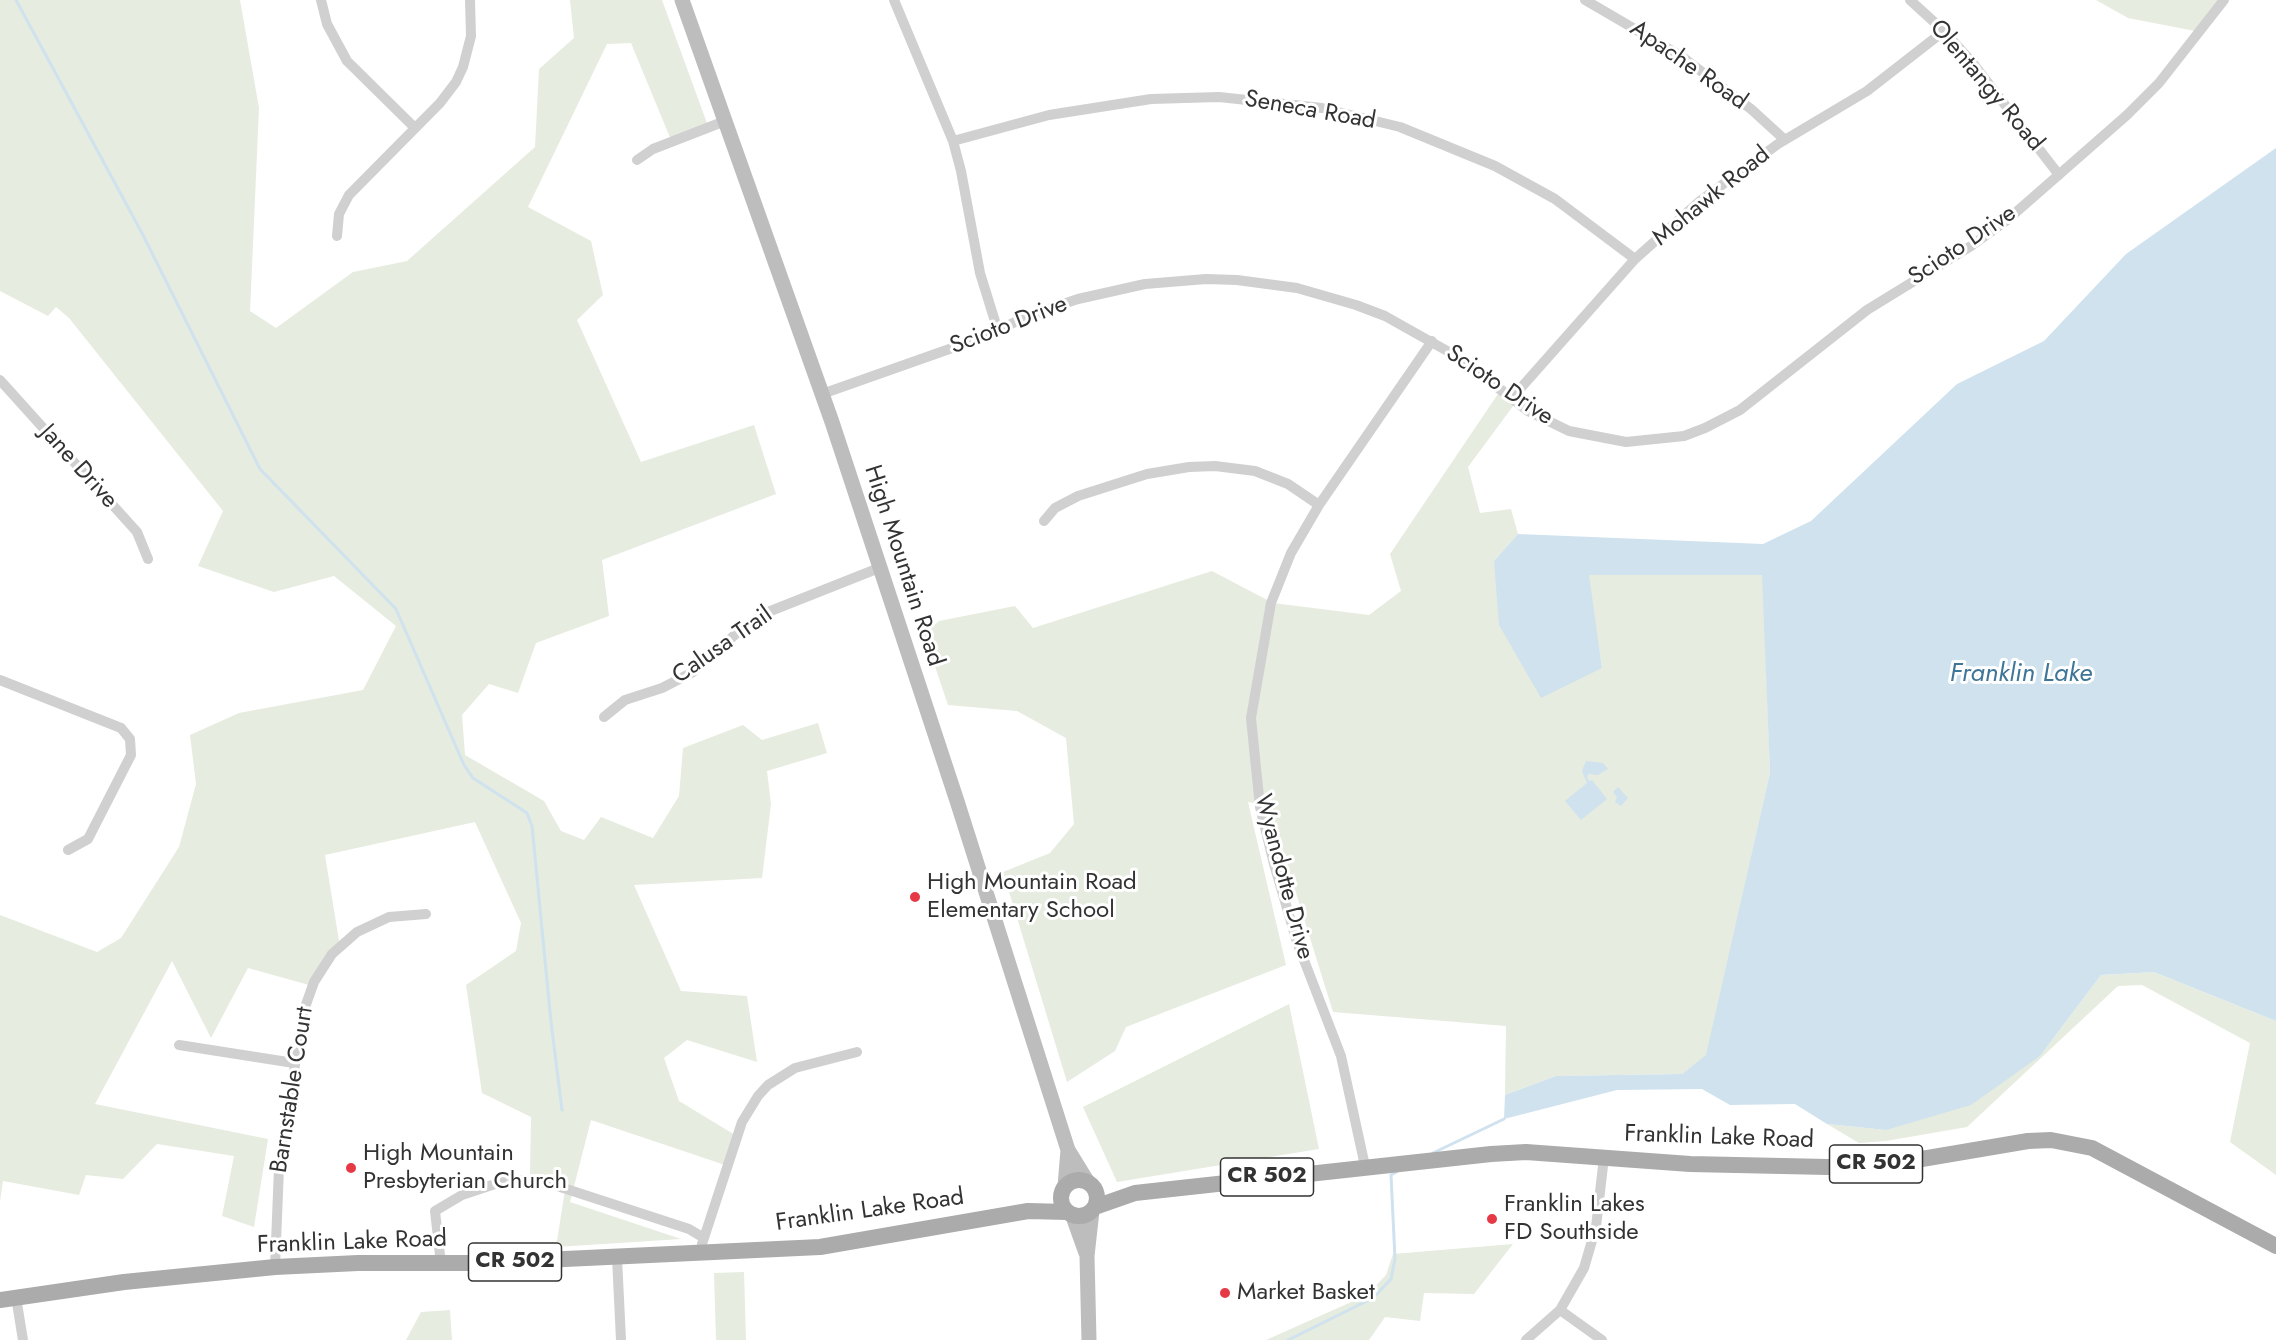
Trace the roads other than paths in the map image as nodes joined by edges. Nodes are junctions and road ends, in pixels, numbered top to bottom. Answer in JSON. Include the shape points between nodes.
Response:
{"nodes":[{"id":1,"x":321,"y":0,"type":"edge"},
{"id":2,"x":470,"y":0,"type":"edge"},
{"id":3,"x":682,"y":0,"type":"edge"},
{"id":4,"x":894,"y":0,"type":"edge"},
{"id":5,"x":1585,"y":0,"type":"edge"},
{"id":6,"x":1910,"y":0,"type":"edge"},
{"id":7,"x":2224,"y":0,"type":"edge"},
{"id":8,"x":1944,"y":32,"type":"junction"},
{"id":9,"x":725,"y":121,"type":"junction"},
{"id":10,"x":415,"y":128,"type":"junction"},
{"id":11,"x":1785,"y":140,"type":"junction"},
{"id":12,"x":953,"y":141,"type":"junction"},
{"id":13,"x":637,"y":160,"type":"dead end"},
{"id":14,"x":2059,"y":175,"type":"junction"},
{"id":15,"x":337,"y":236,"type":"dead end"},
{"id":16,"x":1635,"y":259,"type":"junction"},
{"id":17,"x":998,"y":331,"type":"junction"},
{"id":18,"x":1432,"y":340,"type":"junction"},
{"id":19,"x":0,"y":380,"type":"edge"},
{"id":20,"x":822,"y":394,"type":"junction"},
{"id":21,"x":1511,"y":399,"type":"junction"},
{"id":22,"x":1319,"y":506,"type":"junction"},
{"id":23,"x":1044,"y":521,"type":"dead end"},
{"id":24,"x":148,"y":558,"type":"dead end"},
{"id":25,"x":879,"y":568,"type":"junction"},
{"id":26,"x":0,"y":680,"type":"edge"},
{"id":27,"x":604,"y":717,"type":"dead end"},
{"id":28,"x":69,"y":850,"type":"dead end"},
{"id":29,"x":426,"y":914,"type":"dead end"},
{"id":30,"x":179,"y":1045,"type":"dead end"},
{"id":31,"x":857,"y":1052,"type":"dead end"},
{"id":32,"x":294,"y":1064,"type":"junction"},
{"id":33,"x":1068,"y":1150,"type":"junction"},
{"id":34,"x":1604,"y":1157,"type":"junction"},
{"id":35,"x":1365,"y":1166,"type":"junction"},
{"id":36,"x":1090,"y":1183,"type":"junction"},
{"id":37,"x":1064,"y":1189,"type":"junction"},
{"id":38,"x":1135,"y":1193,"type":"junction"},
{"id":39,"x":1094,"y":1209,"type":"junction"},
{"id":40,"x":1028,"y":1211,"type":"junction"},
{"id":41,"x":1070,"y":1213,"type":"junction"},
{"id":42,"x":702,"y":1245,"type":"junction"},
{"id":43,"x":2276,"y":1246,"type":"edge"},
{"id":44,"x":1087,"y":1256,"type":"junction"},
{"id":45,"x":617,"y":1257,"type":"junction"},
{"id":46,"x":441,"y":1264,"type":"junction"},
{"id":47,"x":275,"y":1267,"type":"junction"},
{"id":48,"x":8,"y":1298,"type":"edge"},
{"id":49,"x":1560,"y":1310,"type":"junction"},
{"id":50,"x":23,"y":1340,"type":"edge"},
{"id":51,"x":621,"y":1340,"type":"edge"},
{"id":52,"x":1089,"y":1340,"type":"edge"},
{"id":53,"x":1526,"y":1340,"type":"edge"},
{"id":54,"x":1602,"y":1340,"type":"edge"}],
"edges":[{"from":1,"to":10,"type":"street","via":[[327,24],[346,61]]},
{"from":2,"to":10,"type":"street","via":[[471,36],[463,67],[447,95]]},
{"from":3,"to":9,"type":"main road","name":"High Mountain Road"},
{"from":4,"to":12,"type":"street"},
{"from":5,"to":11,"type":"street","name":"Apache Road","via":[[1681,56]]},
{"from":6,"to":8,"type":"street","name":"Olentangy Road"},
{"from":7,"to":14,"type":"street","name":"Scioto Drive","via":[[2159,83]]},
{"from":8,"to":11,"type":"street","name":"Mohawk Road","via":[[1867,91]]},
{"from":8,"to":14,"type":"street","name":"Olentangy Road","via":[[1972,62]]},
{"from":9,"to":13,"type":"street","via":[[653,149]]},
{"from":9,"to":20,"type":"main road","name":"High Mountain Road"},
{"from":10,"to":15,"type":"street","via":[[349,195],[339,214]]},
{"from":11,"to":16,"type":"street","name":"Mohawk Road","via":[[1700,201]]},
{"from":12,"to":16,"type":"street","name":"Seneca Road","via":[[1049,115],[1151,99],[1254,99],[1322,108],[1400,127],[1495,166],[1555,199]]},
{"from":12,"to":17,"type":"street","via":[[980,273]]},
{"from":14,"to":21,"type":"street","name":"Scioto Drive","via":[[2006,221],[1868,310],[1740,410],[1705,428],[1646,442],[1603,440],[1550,423]]},
{"from":16,"to":21,"type":"street","name":"Mohawk Road"},
{"from":17,"to":18,"type":"street","name":"Scioto Drive","via":[[1026,316],[1113,290],[1206,279],[1267,283],[1327,296],[1385,316]]},
{"from":17,"to":20,"type":"street","name":"Scioto Drive"},
{"from":18,"to":21,"type":"street","name":"Scioto Drive"},
{"from":18,"to":22,"type":"street","name":"Wyandotte Drive"},
{"from":19,"to":24,"type":"street","name":"Jane Drive","via":[[137,532]]},
{"from":20,"to":25,"type":"main road","name":"High Mountain Road"},
{"from":22,"to":23,"type":"street","via":[[1288,484],[1255,471],[1189,467],[1147,474],[1078,496],[1055,508]]},
{"from":22,"to":35,"type":"street","name":"Wyandotte Drive","via":[[1291,553],[1272,603],[1251,718],[1260,807],[1274,864],[1297,942],[1341,1056]]},
{"from":25,"to":27,"type":"street","name":"Calusa Trail","via":[[768,612],[738,632],[693,672],[625,700]]},
{"from":25,"to":33,"type":"main road","name":"High Mountain Road"},
{"from":26,"to":28,"type":"street","via":[[121,728],[130,739],[131,755],[88,839]]},
{"from":29,"to":32,"type":"street","name":"Barnstable Court","via":[[408,913],[372,924],[332,954],[308,996]]},
{"from":30,"to":32,"type":"street"},
{"from":31,"to":42,"type":"street","via":[[795,1068],[758,1096],[742,1122]]},
{"from":32,"to":47,"type":"street","name":"Barnstable Court","via":[[279,1168]]},
{"from":33,"to":36,"type":"main road","name":"High Mountain Road"},
{"from":33,"to":37,"type":"main road","name":"High Mountain Road"},
{"from":34,"to":35,"type":"main road","name":"Franklin Lake Road","number":"CR 502","via":[[1526,1152]]},
{"from":34,"to":43,"type":"main road","name":"Franklin Lake Road","number":"CR 502","via":[[1690,1164],[1828,1167],[1904,1162],[2028,1141],[2071,1142],[2130,1167]]},
{"from":34,"to":49,"type":"street","via":[[1592,1247],[1574,1290]]},
{"from":35,"to":38,"type":"main road","name":"Franklin Lake Road","number":"CR 502"},
{"from":36,"to":37,"type":"main road","number":"CR 502","via":[[1076,1180]]},
{"from":36,"to":38,"type":"main road","name":"Franklin Lake Road","number":"CR 502"},
{"from":36,"to":39,"type":"main road","via":[[1097,1196]]},
{"from":37,"to":40,"type":"main road","name":"Franklin Lake Road","number":"CR 502"},
{"from":37,"to":41,"type":"main road","via":[[1062,1203]]},
{"from":38,"to":39,"type":"main road","name":"Franklin Lake Road","number":"CR 502"},
{"from":39,"to":41,"type":"main road","number":"CR 502","via":[[1081,1216]]},
{"from":39,"to":44,"type":"main road"},
{"from":40,"to":41,"type":"main road","name":"Franklin Lake Road","number":"CR 502"},
{"from":40,"to":42,"type":"main road","name":"Franklin Lake Road","number":"CR 502","via":[[820,1247]]},
{"from":41,"to":44,"type":"main road"},
{"from":42,"to":45,"type":"main road","name":"Franklin Lake Road","number":"CR 502"},
{"from":42,"to":46,"type":"street","via":[[689,1229],[548,1183],[510,1179],[462,1195],[435,1210]]},
{"from":44,"to":52,"type":"main road"},
{"from":45,"to":46,"type":"main road","name":"Franklin Lake Road","number":"CR 502"},
{"from":45,"to":51,"type":"street"},
{"from":46,"to":47,"type":"main road","name":"Franklin Lake Road","number":"CR 502"},
{"from":47,"to":48,"type":"main road","name":"Franklin Lake Road","number":"CR 502"},
{"from":48,"to":50,"type":"street"},
{"from":49,"to":53,"type":"street"},
{"from":49,"to":54,"type":"street"}]}
